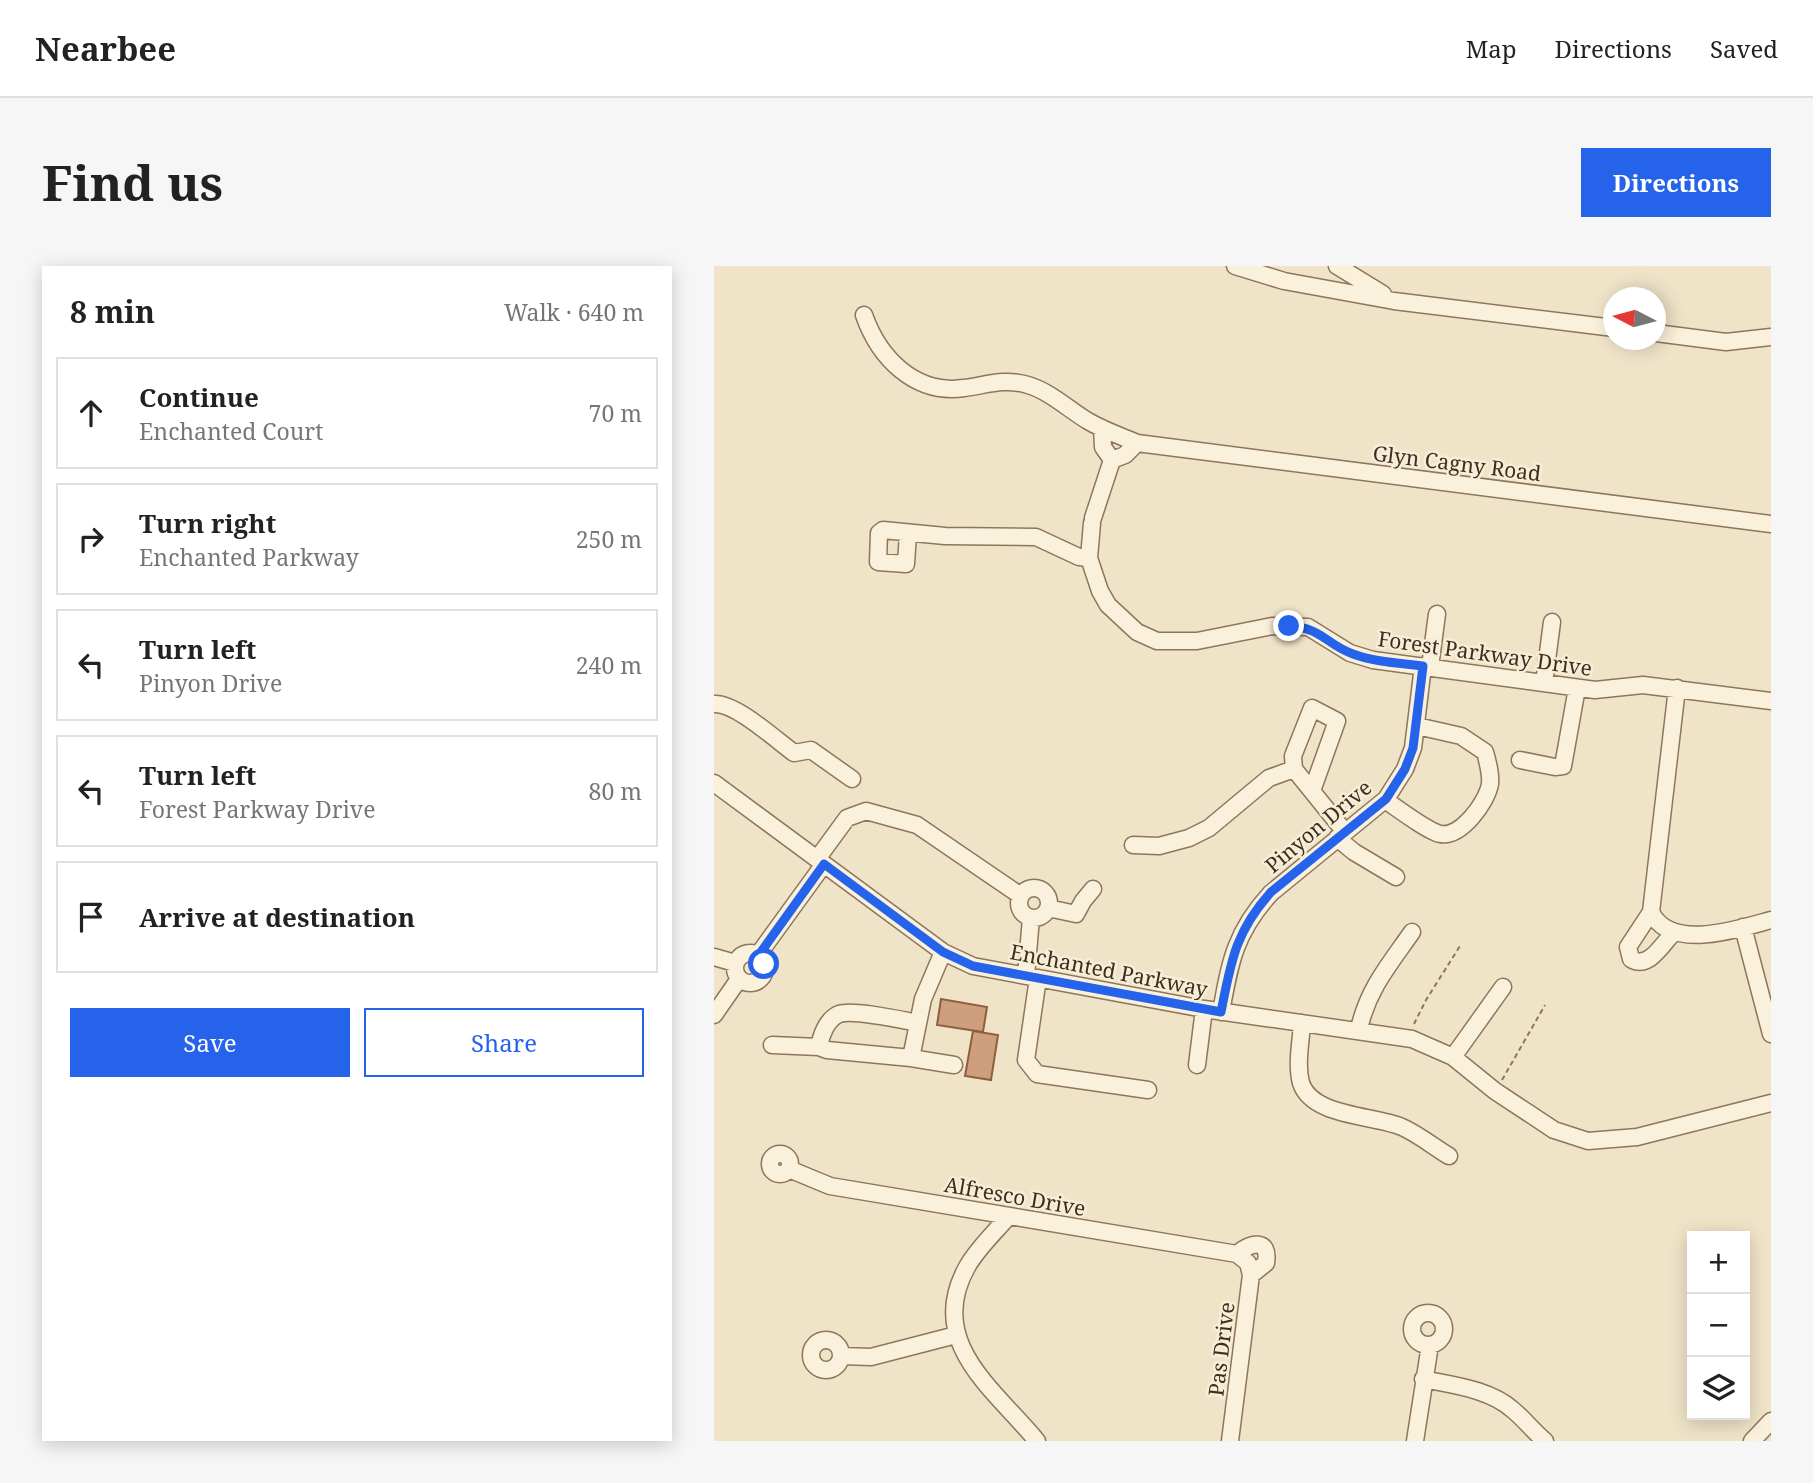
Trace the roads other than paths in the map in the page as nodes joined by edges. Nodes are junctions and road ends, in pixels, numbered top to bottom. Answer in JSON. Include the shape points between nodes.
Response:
{"nodes":[{"id":1,"x":1235,"y":266,"type":"edge"},
{"id":2,"x":1337,"y":266,"type":"edge"},
{"id":3,"x":1394,"y":301,"type":"junction"},
{"id":4,"x":864,"y":315,"type":"dead end"},
{"id":5,"x":1603,"y":327,"type":"edge"},
{"id":6,"x":1666,"y":334,"type":"edge"},
{"id":7,"x":1771,"y":337,"type":"edge"},
{"id":8,"x":1102,"y":428,"type":"junction"},
{"id":9,"x":1137,"y":443,"type":"junction"},
{"id":10,"x":1112,"y":460,"type":"junction"},
{"id":11,"x":1771,"y":524,"type":"edge"},
{"id":12,"x":908,"y":533,"type":"dead end"},
{"id":13,"x":1089,"y":558,"type":"junction"},
{"id":14,"x":1437,"y":614,"type":"dead end"},
{"id":15,"x":1552,"y":622,"type":"dead end"},
{"id":16,"x":1426,"y":666,"type":"junction"},
{"id":17,"x":1544,"y":683,"type":"junction"},
{"id":18,"x":1577,"y":688,"type":"junction"},
{"id":19,"x":1677,"y":688,"type":"junction"},
{"id":20,"x":1771,"y":701,"type":"edge"},
{"id":21,"x":714,"y":704,"type":"edge"},
{"id":22,"x":1417,"y":726,"type":"junction"},
{"id":23,"x":1520,"y":760,"type":"dead end"},
{"id":24,"x":1294,"y":769,"type":"junction"},
{"id":25,"x":852,"y":779,"type":"dead end"},
{"id":26,"x":714,"y":783,"type":"edge"},
{"id":27,"x":1312,"y":791,"type":"junction"},
{"id":28,"x":1384,"y":800,"type":"junction"},
{"id":29,"x":1341,"y":835,"type":"junction"},
{"id":30,"x":1133,"y":845,"type":"dead end"},
{"id":31,"x":820,"y":862,"type":"junction"},
{"id":32,"x":1396,"y":877,"type":"dead end"},
{"id":33,"x":1093,"y":889,"type":"dead end"},
{"id":34,"x":1021,"y":896,"type":"junction"},
{"id":35,"x":1048,"y":908,"type":"junction"},
{"id":36,"x":1651,"y":912,"type":"junction"},
{"id":37,"x":1031,"y":918,"type":"junction"},
{"id":38,"x":1771,"y":920,"type":"edge"},
{"id":39,"x":1743,"y":927,"type":"junction"},
{"id":40,"x":1412,"y":932,"type":"dead end"},
{"id":41,"x":1673,"y":933,"type":"junction"},
{"id":42,"x":943,"y":952,"type":"junction"},
{"id":43,"x":758,"y":956,"type":"junction"},
{"id":44,"x":714,"y":957,"type":"edge"},
{"id":45,"x":735,"y":963,"type":"junction"},
{"id":46,"x":1032,"y":977,"type":"junction"},
{"id":47,"x":739,"y":979,"type":"junction"},
{"id":48,"x":1503,"y":987,"type":"dead end"},
{"id":49,"x":1204,"y":1009,"type":"junction"},
{"id":50,"x":1221,"y":1012,"type":"junction"},
{"id":51,"x":714,"y":1014,"type":"edge"},
{"id":52,"x":919,"y":1023,"type":"junction"},
{"id":53,"x":1302,"y":1023,"type":"junction"},
{"id":54,"x":1359,"y":1030,"type":"junction"},
{"id":55,"x":1771,"y":1034,"type":"edge"},
{"id":56,"x":772,"y":1045,"type":"dead end"},
{"id":57,"x":819,"y":1047,"type":"junction"},
{"id":58,"x":1453,"y":1057,"type":"junction"},
{"id":59,"x":911,"y":1058,"type":"junction"},
{"id":60,"x":954,"y":1065,"type":"dead end"},
{"id":61,"x":1197,"y":1065,"type":"dead end"},
{"id":62,"x":1149,"y":1090,"type":"dead end"},
{"id":63,"x":1771,"y":1103,"type":"edge"},
{"id":64,"x":1449,"y":1156,"type":"dead end"},
{"id":65,"x":789,"y":1169,"type":"dead end"},
{"id":66,"x":1007,"y":1217,"type":"junction"},
{"id":67,"x":1245,"y":1264,"type":"joint"},
{"id":68,"x":956,"y":1335,"type":"junction"},
{"id":69,"x":1430,"y":1345,"type":"dead end"},
{"id":70,"x":841,"y":1356,"type":"dead end"},
{"id":71,"x":1423,"y":1379,"type":"junction"},
{"id":72,"x":1771,"y":1421,"type":"edge"},
{"id":73,"x":1037,"y":1441,"type":"edge"},
{"id":74,"x":1230,"y":1441,"type":"edge"},
{"id":75,"x":1415,"y":1441,"type":"edge"},
{"id":76,"x":1545,"y":1441,"type":"edge"},
{"id":77,"x":1752,"y":1441,"type":"edge"}],
"edges":[{"from":1,"to":3,"type":"street","via":[[1284,281]]},
{"from":2,"to":3,"type":"street"},
{"from":3,"to":5,"type":"street"},
{"from":4,"to":8,"type":"street","name":"Glyn Cagny Road","via":[[881,350],[921,383],[940,389],[1008,380],[1043,390]]},
{"from":6,"to":7,"type":"street","via":[[1726,342]]},
{"from":8,"to":9,"type":"street","name":"Glyn Cagny Road"},
{"from":8,"to":10,"type":"street","via":[[1103,447]]},
{"from":9,"to":10,"type":"street"},
{"from":9,"to":11,"type":"street","name":"Glyn Cagny Road"},
{"from":10,"to":13,"type":"street","name":"Forest Parkway Drive","via":[[1093,520]]},
{"from":12,"to":13,"type":"street","via":[[1036,537]]},
{"from":13,"to":16,"type":"street","name":"Forest Parkway Drive","via":[[1108,605],[1137,632],[1157,641],[1197,642],[1272,626],[1308,627],[1350,653]]},
{"from":14,"to":16,"type":"street","name":"Pinyon Drive"},
{"from":15,"to":17,"type":"street"},
{"from":16,"to":17,"type":"street","name":"Forest Parkway Drive"},
{"from":16,"to":22,"type":"street","name":"Pinyon Drive"},
{"from":17,"to":18,"type":"street","name":"Forest Parkway Drive"},
{"from":18,"to":19,"type":"street","name":"Forest Parkway Drive"},
{"from":18,"to":23,"type":"street","via":[[1563,766]]},
{"from":19,"to":20,"type":"street","name":"Forest Parkway Drive"},
{"from":19,"to":36,"type":"street"},
{"from":21,"to":25,"type":"street","via":[[736,711],[794,753],[811,750]]},
{"from":22,"to":28,"type":"street","name":"Pinyon Drive","via":[[1405,769]]},
{"from":22,"to":28,"type":"street","via":[[1461,736],[1485,752],[1488,792],[1470,821],[1450,834],[1439,834]]},
{"from":24,"to":27,"type":"street"},
{"from":24,"to":27,"type":"street","via":[[1293,756],[1312,708],[1337,721]]},
{"from":24,"to":30,"type":"street","via":[[1269,778],[1209,828],[1189,838],[1159,846]]},
{"from":26,"to":31,"type":"street","name":"Enchanted Parkway"},
{"from":27,"to":29,"type":"street"},
{"from":28,"to":29,"type":"street","name":"Pinyon Drive"},
{"from":29,"to":32,"type":"street","via":[[1354,852]]},
{"from":29,"to":50,"type":"street","name":"Pinyon Drive","via":[[1258,907],[1232,955]]},
{"from":31,"to":34,"type":"street","via":[[847,818],[866,811],[917,825]]},
{"from":31,"to":42,"type":"street","name":"Enchanted Parkway"},
{"from":31,"to":43,"type":"street"},
{"from":33,"to":35,"type":"street","via":[[1076,914]]},
{"from":34,"to":35,"type":"street","via":[[1029,889],[1039,889],[1048,899]]},
{"from":34,"to":37,"type":"street","via":[[1020,908]]},
{"from":35,"to":37,"type":"street"},
{"from":36,"to":41,"type":"street"},
{"from":36,"to":41,"type":"street","via":[[1628,947],[1631,959],[1646,962]]},
{"from":37,"to":46,"type":"street"},
{"from":38,"to":39,"type":"street"},
{"from":39,"to":41,"type":"street"},
{"from":39,"to":55,"type":"street"},
{"from":40,"to":54,"type":"street","via":[[1372,989]]},
{"from":42,"to":46,"type":"street","name":"Enchanted Parkway","via":[[973,966]]},
{"from":42,"to":52,"type":"street","via":[[923,999]]},
{"from":43,"to":45,"type":"street","via":[[743,954]]},
{"from":43,"to":47,"type":"street","via":[[765,969],[761,979],[748,984]]},
{"from":44,"to":45,"type":"street"},
{"from":45,"to":47,"type":"street"},
{"from":46,"to":49,"type":"street","name":"Enchanted Parkway"},
{"from":46,"to":62,"type":"street","via":[[1026,1060],[1037,1074]]},
{"from":47,"to":51,"type":"street"},
{"from":48,"to":58,"type":"street"},
{"from":49,"to":50,"type":"street","name":"Enchanted Parkway"},
{"from":49,"to":61,"type":"street"},
{"from":50,"to":53,"type":"street","name":"Enchanted Parkway"},
{"from":52,"to":57,"type":"street","via":[[848,1012],[836,1015],[822,1033]]},
{"from":52,"to":59,"type":"street"},
{"from":53,"to":54,"type":"street","name":"Enchanted Parkway"},
{"from":53,"to":64,"type":"street","via":[[1299,1067],[1310,1099],[1402,1127]]},
{"from":54,"to":58,"type":"street","name":"Enchanted Parkway","via":[[1412,1039]]},
{"from":56,"to":57,"type":"street"},
{"from":57,"to":59,"type":"street"},
{"from":58,"to":63,"type":"street","name":"Enchanted Parkway","via":[[1555,1130],[1588,1141],[1637,1137]]},
{"from":59,"to":60,"type":"street"},
{"from":65,"to":66,"type":"street","name":"Alfresco Drive","via":[[830,1186]]},
{"from":66,"to":67,"type":"street","name":"Alfresco Drive"},
{"from":66,"to":68,"type":"street","via":[[966,1268],[953,1314]]},
{"from":67,"to":74,"type":"street","name":"Pas Drive"},
{"from":68,"to":70,"type":"street","via":[[871,1357]]},
{"from":68,"to":73,"type":"street","via":[[987,1386]]},
{"from":69,"to":71,"type":"street"},
{"from":71,"to":75,"type":"street"},
{"from":71,"to":76,"type":"street","via":[[1497,1399]]},
{"from":72,"to":77,"type":"street"}]}
